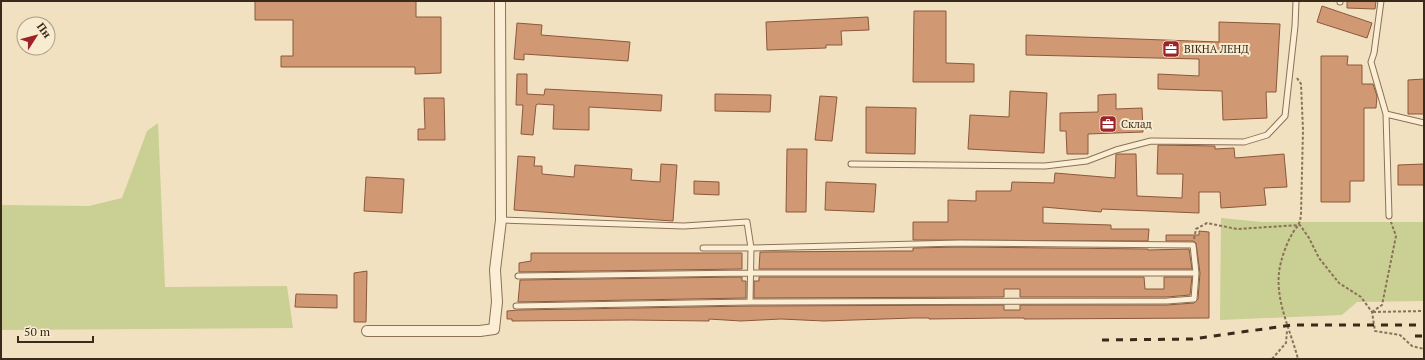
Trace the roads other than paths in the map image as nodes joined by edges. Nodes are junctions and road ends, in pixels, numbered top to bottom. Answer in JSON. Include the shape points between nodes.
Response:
{"nodes":[{"id":1,"x":500,"y":1,"type":"edge"},
{"id":2,"x":1296,"y":1,"type":"edge"},
{"id":3,"x":1381,"y":1,"type":"edge"},
{"id":4,"x":1386,"y":114,"type":"junction"},
{"id":5,"x":1424,"y":123,"type":"edge"},
{"id":6,"x":851,"y":164,"type":"dead end"},
{"id":7,"x":1389,"y":216,"type":"road end"},
{"id":8,"x":501,"y":220,"type":"junction"},
{"id":9,"x":703,"y":248,"type":"dead end"},
{"id":10,"x":751,"y":248,"type":"junction"},
{"id":11,"x":749,"y":273,"type":"junction"},
{"id":12,"x":1196,"y":274,"type":"junction"},
{"id":13,"x":518,"y":276,"type":"dead end"},
{"id":14,"x":750,"y":302,"type":"junction"},
{"id":15,"x":516,"y":306,"type":"dead end"},
{"id":16,"x":367,"y":331,"type":"dead end"}],
"edges":[{"from":1,"to":8,"type":"street"},
{"from":2,"to":6,"type":"lane","via":[[1285,116],[1267,135],[1244,142],[1151,141],[1087,160],[1045,166]]},
{"from":3,"to":4,"type":"lane","via":[[1371,62]]},
{"from":4,"to":5,"type":"lane"},
{"from":4,"to":7,"type":"lane"},
{"from":8,"to":10,"type":"lane","via":[[684,226],[747,222]]},
{"from":8,"to":16,"type":"street","via":[[495,270],[497,302],[494,329]]},
{"from":9,"to":10,"type":"lane"},
{"from":10,"to":11,"type":"lane"},
{"from":10,"to":12,"type":"lane","via":[[960,243],[1193,245]]},
{"from":11,"to":12,"type":"lane"},
{"from":11,"to":13,"type":"lane"},
{"from":11,"to":14,"type":"lane"},
{"from":12,"to":14,"type":"lane","via":[[1194,299],[1167,301]]},
{"from":14,"to":15,"type":"lane"}]}
